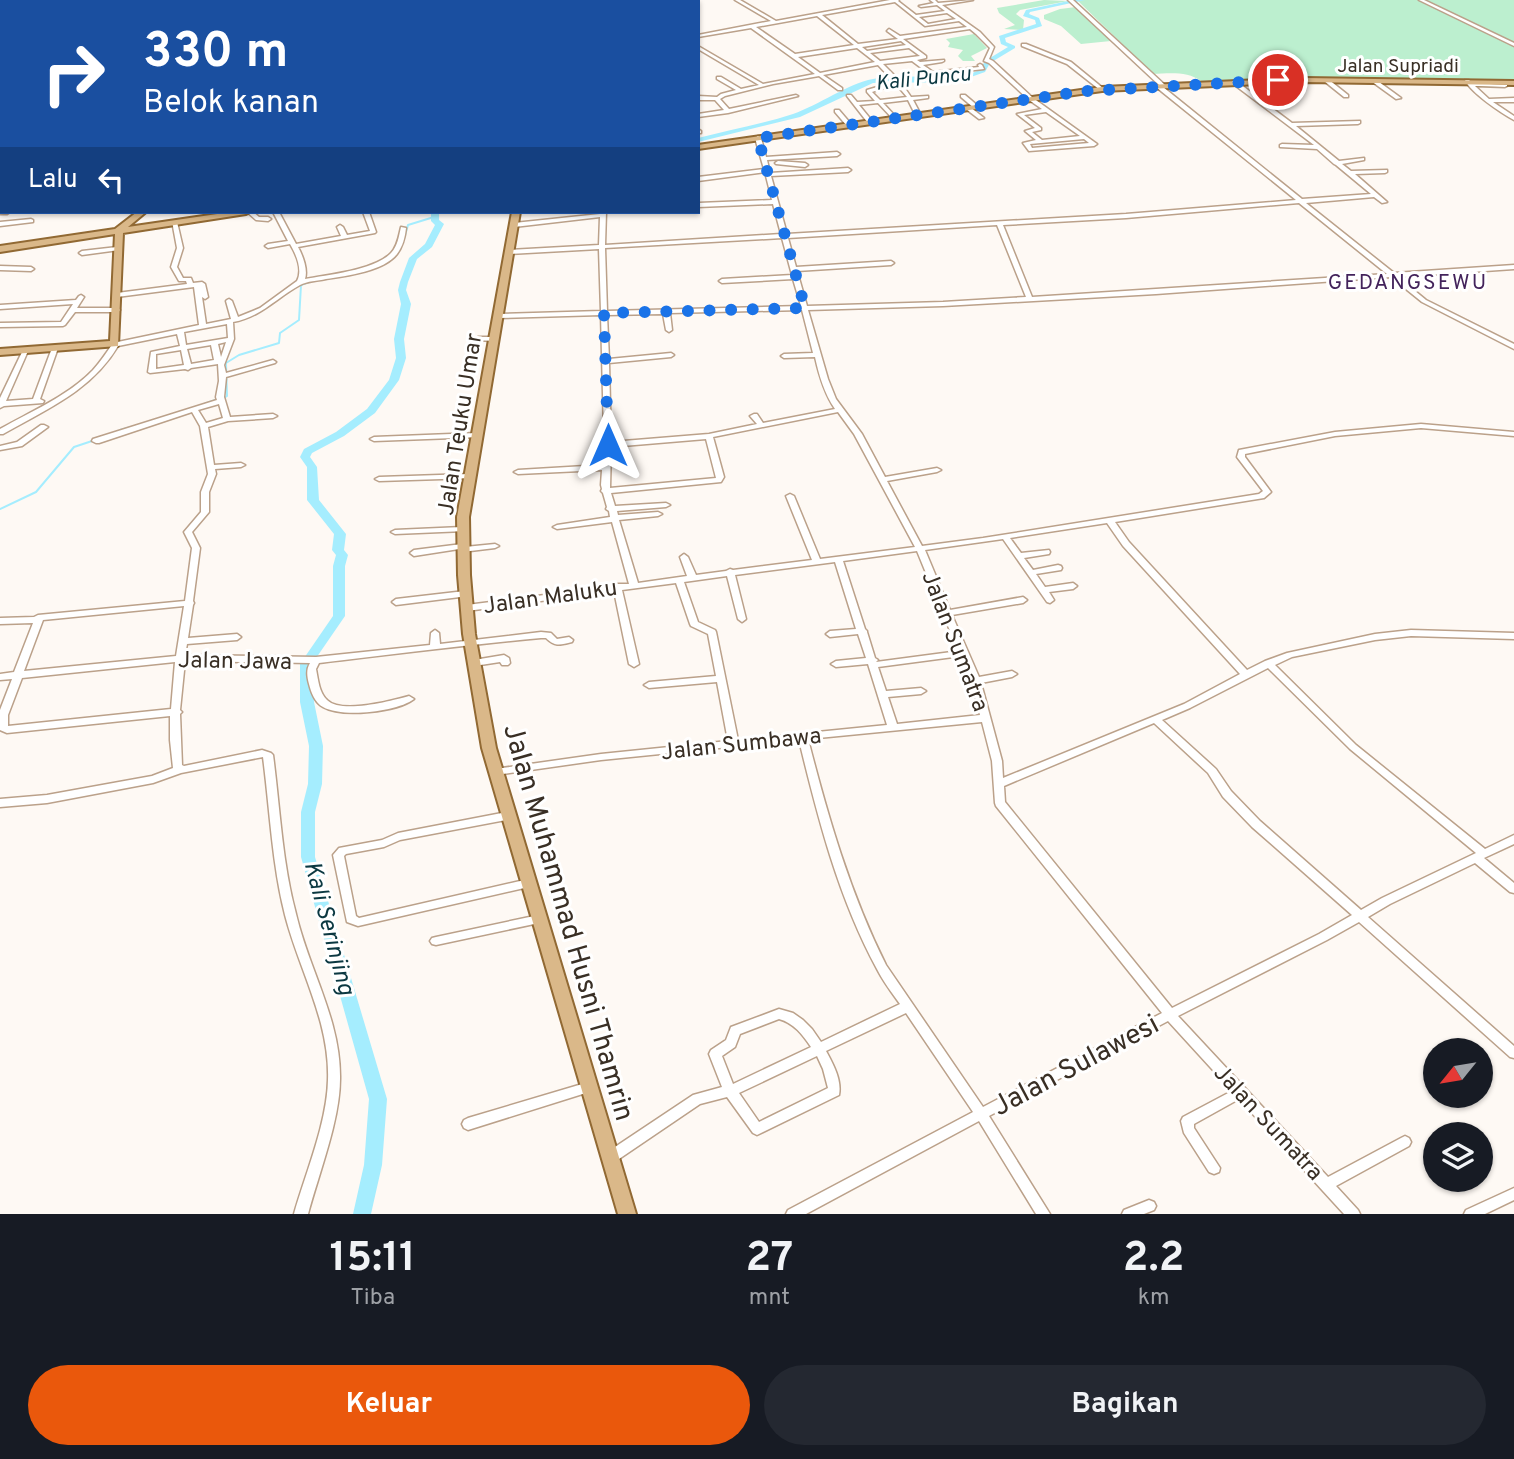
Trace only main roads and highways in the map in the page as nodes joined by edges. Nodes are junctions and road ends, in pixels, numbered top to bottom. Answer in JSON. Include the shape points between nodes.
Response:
{"nodes":[{"id":1,"x":1507,"y":85,"type":"edge"},
{"id":2,"x":700,"y":147,"type":"edge"},
{"id":3,"x":139,"y":214,"type":"edge"},
{"id":4,"x":516,"y":214,"type":"edge"},
{"id":5,"x":203,"y":215,"type":"edge"},
{"id":6,"x":128,"y":223,"type":"junction"},
{"id":7,"x":119,"y":230,"type":"junction"},
{"id":8,"x":101,"y":233,"type":"junction"},
{"id":9,"x":0,"y":249,"type":"edge"},
{"id":10,"x":0,"y":352,"type":"edge"},
{"id":11,"x":470,"y":643,"type":"joint"},
{"id":12,"x":627,"y":1214,"type":"edge"}],
"edges":[{"from":1,"to":2,"type":"main road","name":"Jalan Supriadi","via":[[1326,80],[1102,89]]},
{"from":3,"to":6,"type":"main road"},
{"from":4,"to":11,"type":"main road","name":"Jalan Teuku Umar","via":[[463,529]]},
{"from":5,"to":7,"type":"main road"},
{"from":6,"to":7,"type":"main road"},
{"from":6,"to":8,"type":"main road"},
{"from":7,"to":8,"type":"main road"},
{"from":7,"to":10,"type":"main road","via":[[115,344]]},
{"from":8,"to":9,"type":"main road"},
{"from":11,"to":12,"type":"main road","name":"Jalan Muhammad Husni Thamrin","via":[[507,816]]}]}
